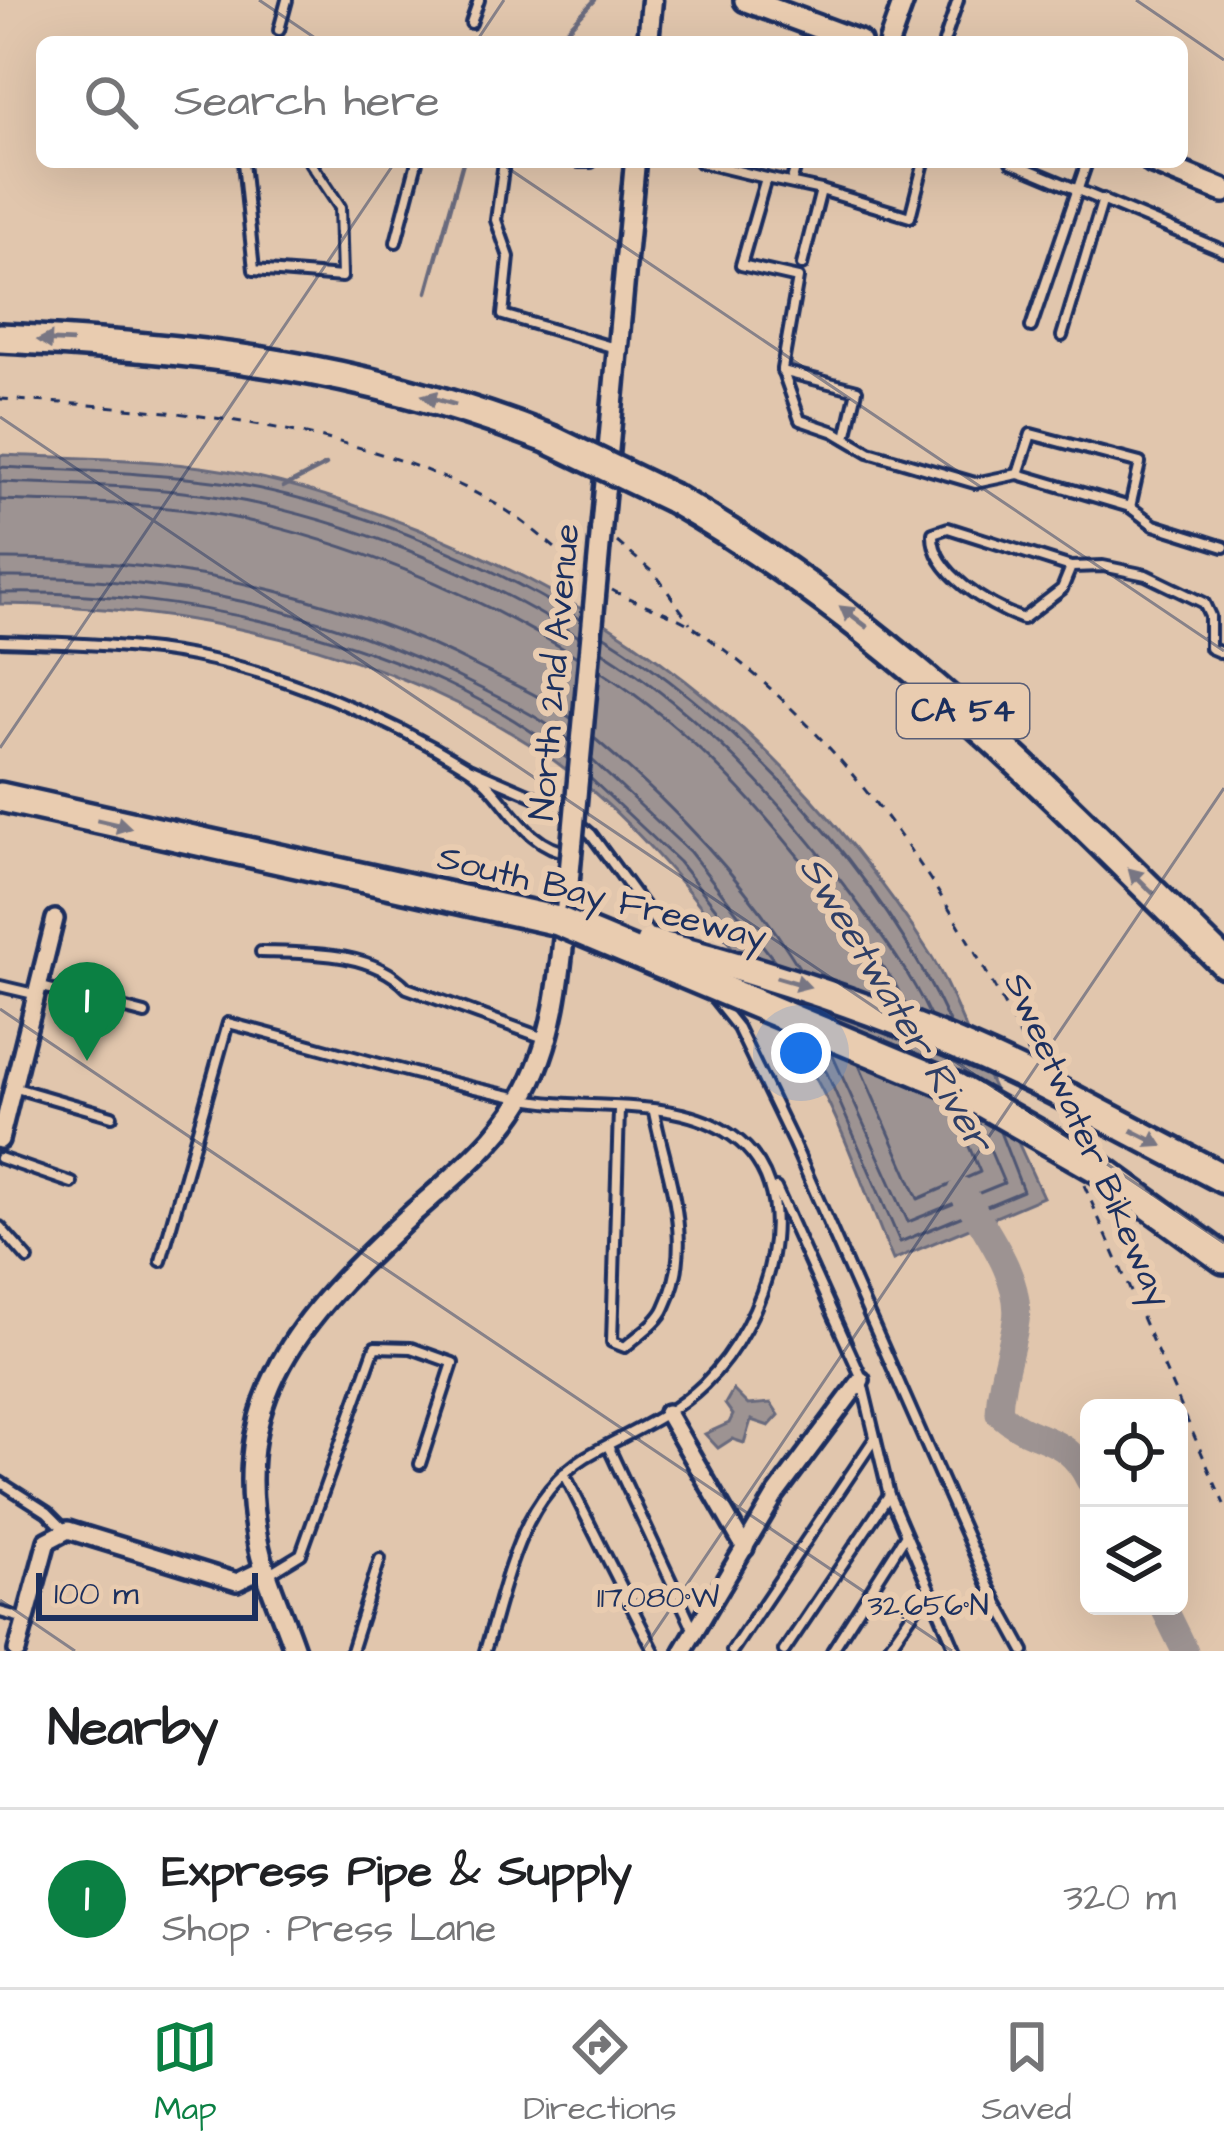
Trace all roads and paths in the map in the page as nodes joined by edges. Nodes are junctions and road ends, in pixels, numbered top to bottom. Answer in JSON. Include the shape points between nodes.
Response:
{"nodes":[{"id":1,"x":287,"y":0,"type":"edge"},
{"id":2,"x":479,"y":0,"type":"edge"},
{"id":3,"x":652,"y":0,"type":"edge"},
{"id":4,"x":746,"y":0,"type":"edge"},
{"id":5,"x":904,"y":0,"type":"edge"},
{"id":6,"x":958,"y":0,"type":"edge"},
{"id":7,"x":471,"y":23,"type":"dead end"},
{"id":8,"x":279,"y":30,"type":"dead end"},
{"id":9,"x":648,"y":36,"type":"edge"},
{"id":10,"x":843,"y":36,"type":"edge"},
{"id":11,"x":892,"y":36,"type":"edge"},
{"id":12,"x":946,"y":36,"type":"edge"},
{"id":13,"x":244,"y":168,"type":"edge"},
{"id":14,"x":314,"y":168,"type":"edge"},
{"id":15,"x":415,"y":168,"type":"edge"},
{"id":16,"x":503,"y":168,"type":"edge"},
{"id":17,"x":634,"y":168,"type":"edge"},
{"id":18,"x":726,"y":168,"type":"edge"},
{"id":19,"x":749,"y":168,"type":"edge"},
{"id":20,"x":795,"y":168,"type":"edge"},
{"id":21,"x":922,"y":168,"type":"edge"},
{"id":22,"x":1026,"y":168,"type":"edge"},
{"id":23,"x":1084,"y":168,"type":"edge"},
{"id":24,"x":1168,"y":168,"type":"edge"},
{"id":25,"x":747,"y":173,"type":"junction"},
{"id":26,"x":766,"y":178,"type":"junction"},
{"id":27,"x":790,"y":183,"type":"junction"},
{"id":28,"x":1076,"y":188,"type":"junction"},
{"id":29,"x":821,"y":190,"type":"junction"},
{"id":30,"x":1224,"y":190,"type":"edge"},
{"id":31,"x":1103,"y":199,"type":"junction"},
{"id":32,"x":396,"y":242,"type":"dead end"},
{"id":33,"x":1224,"y":251,"type":"edge"},
{"id":34,"x":802,"y":265,"type":"dead end"},
{"id":35,"x":1030,"y":328,"type":"dead end"},
{"id":36,"x":1062,"y":336,"type":"dead end"},
{"id":37,"x":3,"y":337,"type":"edge"},
{"id":38,"x":616,"y":349,"type":"junction"},
{"id":39,"x":782,"y":371,"type":"junction"},
{"id":40,"x":0,"y":399,"type":"edge"},
{"id":41,"x":846,"y":438,"type":"junction"},
{"id":42,"x":1018,"y":474,"type":"junction"},
{"id":43,"x":1130,"y":507,"type":"junction"},
{"id":44,"x":601,"y":531,"type":"junction"},
{"id":45,"x":1224,"y":547,"type":"edge"},
{"id":46,"x":1071,"y":567,"type":"junction"},
{"id":47,"x":590,"y":577,"type":"dead end"},
{"id":48,"x":604,"y":585,"type":"dead end"},
{"id":49,"x":692,"y":626,"type":"junction"},
{"id":50,"x":0,"y":641,"type":"edge"},
{"id":51,"x":1224,"y":654,"type":"edge"},
{"id":52,"x":471,"y":769,"type":"junction"},
{"id":53,"x":0,"y":797,"type":"edge"},
{"id":54,"x":572,"y":854,"type":"junction"},
{"id":55,"x":544,"y":918,"type":"junction"},
{"id":56,"x":55,"y":919,"type":"dead end"},
{"id":57,"x":261,"y":952,"type":"dead end"},
{"id":58,"x":1224,"y":963,"type":"edge"},
{"id":59,"x":0,"y":986,"type":"edge"},
{"id":60,"x":41,"y":991,"type":"junction"},
{"id":61,"x":145,"y":1014,"type":"dead end"},
{"id":62,"x":546,"y":1039,"type":"junction"},
{"id":63,"x":1030,"y":1055,"type":"dead end"},
{"id":64,"x":14,"y":1088,"type":"junction"},
{"id":65,"x":522,"y":1099,"type":"junction"},
{"id":66,"x":619,"y":1109,"type":"junction"},
{"id":67,"x":654,"y":1112,"type":"junction"},
{"id":68,"x":112,"y":1116,"type":"dead end"},
{"id":69,"x":0,"y":1139,"type":"edge"},
{"id":70,"x":0,"y":1158,"type":"edge"},
{"id":71,"x":1092,"y":1175,"type":"junction"},
{"id":72,"x":1224,"y":1179,"type":"edge"},
{"id":73,"x":772,"y":1182,"type":"junction"},
{"id":74,"x":72,"y":1183,"type":"dead end"},
{"id":75,"x":1139,"y":1198,"type":"junction"},
{"id":76,"x":0,"y":1227,"type":"edge"},
{"id":77,"x":28,"y":1259,"type":"dead end"},
{"id":78,"x":1224,"y":1259,"type":"edge"},
{"id":79,"x":161,"y":1261,"type":"dead end"},
{"id":80,"x":1224,"y":1282,"type":"edge"},
{"id":81,"x":862,"y":1380,"type":"junction"},
{"id":82,"x":667,"y":1413,"type":"junction"},
{"id":83,"x":876,"y":1437,"type":"junction"},
{"id":84,"x":608,"y":1446,"type":"junction"},
{"id":85,"x":421,"y":1464,"type":"dead end"},
{"id":86,"x":564,"y":1473,"type":"junction"},
{"id":87,"x":0,"y":1482,"type":"edge"},
{"id":88,"x":890,"y":1495,"type":"junction"},
{"id":89,"x":1224,"y":1504,"type":"edge"},
{"id":90,"x":67,"y":1531,"type":"junction"},
{"id":91,"x":906,"y":1536,"type":"junction"},
{"id":92,"x":745,"y":1548,"type":"junction"},
{"id":93,"x":380,"y":1559,"type":"dead end"},
{"id":94,"x":266,"y":1571,"type":"junction"},
{"id":95,"x":927,"y":1591,"type":"junction"},
{"id":96,"x":0,"y":1612,"type":"edge"},
{"id":97,"x":25,"y":1618,"type":"junction"},
{"id":98,"x":693,"y":1628,"type":"junction"},
{"id":99,"x":17,"y":1651,"type":"edge"},
{"id":100,"x":295,"y":1651,"type":"edge"},
{"id":101,"x":351,"y":1651,"type":"edge"},
{"id":102,"x":485,"y":1651,"type":"edge"},
{"id":103,"x":654,"y":1651,"type":"edge"},
{"id":104,"x":682,"y":1651,"type":"edge"},
{"id":105,"x":732,"y":1651,"type":"edge"},
{"id":106,"x":784,"y":1651,"type":"edge"},
{"id":107,"x":832,"y":1651,"type":"edge"},
{"id":108,"x":886,"y":1651,"type":"edge"},
{"id":109,"x":956,"y":1651,"type":"edge"},
{"id":110,"x":1024,"y":1651,"type":"edge"}],
"edges":[{"from":1,"to":8,"type":"lane"},
{"from":2,"to":7,"type":"lane"},
{"from":3,"to":9,"type":"street"},
{"from":4,"to":10,"type":"main road"},
{"from":5,"to":11,"type":"street"},
{"from":6,"to":12,"type":"lane"},
{"from":13,"to":14,"type":"lane","via":[[254,270],[342,277],[340,207]]},
{"from":15,"to":32,"type":"lane"},
{"from":16,"to":38,"type":"lane","via":[[496,220],[509,257],[503,315]]},
{"from":17,"to":38,"type":"street","name":"North 2nd Avenue"},
{"from":18,"to":25,"type":"lane"},
{"from":19,"to":25,"type":"lane"},
{"from":20,"to":27,"type":"lane"},
{"from":21,"to":29,"type":"lane","via":[[910,217]]},
{"from":22,"to":28,"type":"lane"},
{"from":23,"to":28,"type":"lane"},
{"from":24,"to":30,"type":"main road"},
{"from":25,"to":26,"type":"lane"},
{"from":26,"to":27,"type":"lane"},
{"from":26,"to":39,"type":"lane","via":[[741,265],[798,278]]},
{"from":27,"to":29,"type":"lane"},
{"from":28,"to":31,"type":"lane"},
{"from":28,"to":35,"type":"lane"},
{"from":29,"to":34,"type":"lane"},
{"from":31,"to":33,"type":"lane"},
{"from":31,"to":36,"type":"lane"},
{"from":58,"to":37,"type":"highway","number":"CA 54","one_way":true,"bridge":true,"via":[[886,641],[672,498],[549,439],[385,384],[259,357]]},
{"from":38,"to":44,"type":"street","name":"North 2nd Avenue"},
{"from":39,"to":41,"type":"lane","via":[[800,420]]},
{"from":39,"to":41,"type":"lane","via":[[857,390]]},
{"from":40,"to":47,"type":"path","via":[[197,414],[345,447],[489,501]]},
{"from":41,"to":42,"type":"lane","via":[[975,483]]},
{"from":42,"to":43,"type":"lane"},
{"from":42,"to":43,"type":"lane","via":[[1031,434],[1140,464]]},
{"from":43,"to":45,"type":"lane","via":[[1154,525]]},
{"from":44,"to":49,"type":"path","via":[[643,561]]},
{"from":44,"to":54,"type":"street","name":"North 2nd Avenue","bridge":true},
{"from":46,"to":46,"type":"lane","via":[[948,528],[933,533],[932,548],[947,569],[1023,619],[1062,589]]},
{"from":46,"to":51,"type":"lane","via":[[1146,575],[1204,603],[1210,648]]},
{"from":48,"to":49,"type":"path","name":"Sweetwater Bikeway"},
{"from":49,"to":63,"type":"path","name":"Sweetwater Bikeway","via":[[800,721],[898,833],[986,969]]},
{"from":50,"to":52,"type":"lane","via":[[196,657],[332,700]]},
{"from":52,"to":54,"type":"lane","via":[[536,841]]},
{"from":52,"to":110,"type":"lane","via":[[559,806],[592,834],[738,1028]]},
{"from":53,"to":55,"type":"highway","name":"South Bay Freeway","one_way":true},
{"from":54,"to":62,"type":"street","name":"North 2nd Avenue","bridge":true},
{"from":55,"to":71,"type":"highway","bridge":true,"via":[[955,1087]]},
{"from":55,"to":72,"type":"highway","name":"South Bay Freeway","one_way":true,"bridge":true,"via":[[920,1024]]},
{"from":56,"to":60,"type":"street"},
{"from":57,"to":62,"type":"lane","via":[[327,953]]},
{"from":59,"to":60,"type":"lane"},
{"from":60,"to":61,"type":"lane"},
{"from":60,"to":64,"type":"street"},
{"from":62,"to":65,"type":"street","name":"North 2nd Avenue"},
{"from":64,"to":68,"type":"lane"},
{"from":64,"to":69,"type":"street"},
{"from":65,"to":66,"type":"lane"},
{"from":65,"to":79,"type":"lane","via":[[228,1023]]},
{"from":65,"to":94,"type":"street","name":"North 2nd Avenue","via":[[487,1144],[328,1294],[262,1397],[251,1455]]},
{"from":66,"to":67,"type":"lane"},
{"from":66,"to":67,"type":"lane","via":[[612,1342],[625,1347],[665,1310],[680,1238]]},
{"from":67,"to":73,"type":"lane","via":[[722,1129],[759,1159]]},
{"from":70,"to":74,"type":"lane"},
{"from":71,"to":75,"type":"highway"},
{"from":71,"to":89,"type":"path","name":"Sweetwater Bikeway"},
{"from":73,"to":81,"type":"lane"},
{"from":73,"to":82,"type":"lane","via":[[769,1267],[748,1325],[706,1383]]},
{"from":75,"to":78,"type":"highway"},
{"from":75,"to":80,"type":"highway"},
{"from":76,"to":77,"type":"lane"},
{"from":81,"to":83,"type":"lane"},
{"from":81,"to":92,"type":"street"},
{"from":82,"to":84,"type":"lane"},
{"from":82,"to":92,"type":"street"},
{"from":83,"to":88,"type":"lane"},
{"from":83,"to":105,"type":"lane"},
{"from":84,"to":86,"type":"lane"},
{"from":84,"to":98,"type":"lane"},
{"from":85,"to":94,"type":"lane","via":[[453,1364],[411,1348],[375,1347],[301,1553],[285,1568]]},
{"from":86,"to":102,"type":"lane","via":[[523,1529]]},
{"from":86,"to":103,"type":"lane"},
{"from":87,"to":90,"type":"lane"},
{"from":88,"to":91,"type":"lane"},
{"from":88,"to":106,"type":"lane"},
{"from":90,"to":94,"type":"street","via":[[237,1582]]},
{"from":90,"to":97,"type":"street","via":[[47,1541]]},
{"from":91,"to":95,"type":"lane"},
{"from":91,"to":107,"type":"lane"},
{"from":92,"to":98,"type":"street"},
{"from":93,"to":101,"type":"lane"},
{"from":94,"to":100,"type":"street","name":"North 2nd Avenue"},
{"from":95,"to":108,"type":"lane"},
{"from":95,"to":109,"type":"lane"},
{"from":96,"to":97,"type":"lane"},
{"from":97,"to":99,"type":"street"},
{"from":98,"to":104,"type":"street"}]}
